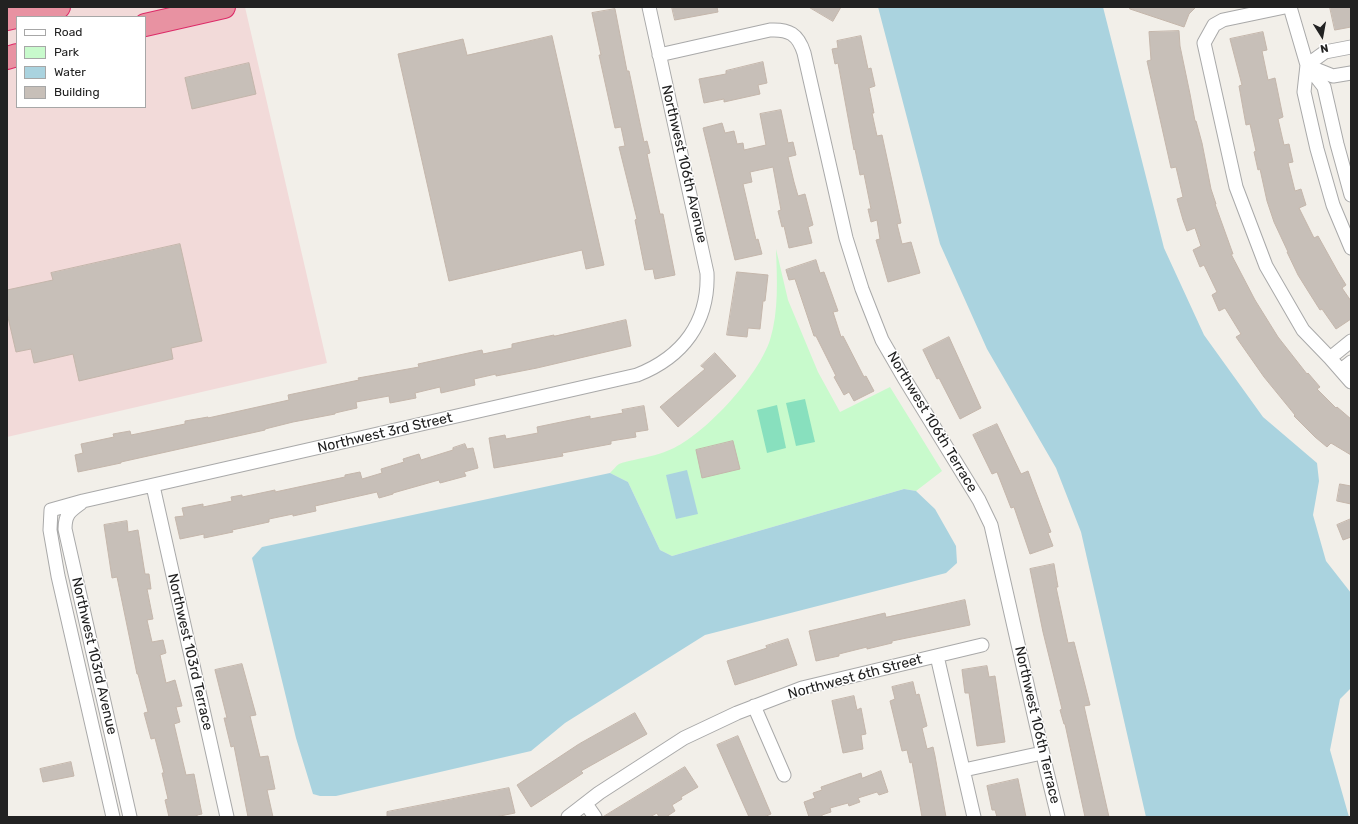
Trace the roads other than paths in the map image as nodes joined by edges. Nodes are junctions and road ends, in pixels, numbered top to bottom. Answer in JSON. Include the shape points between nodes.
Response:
{"nodes":[{"id":1,"x":59,"y":7,"type":"edge"},
{"id":2,"x":224,"y":7,"type":"edge"},
{"id":3,"x":649,"y":7,"type":"edge"},
{"id":4,"x":1285,"y":7,"type":"edge"},
{"id":5,"x":1290,"y":7,"type":"edge"},
{"id":6,"x":20,"y":16,"type":"edge"},
{"id":7,"x":146,"y":25,"type":"edge"},
{"id":8,"x":1351,"y":47,"type":"edge"},
{"id":9,"x":659,"y":55,"type":"junction"},
{"id":10,"x":1307,"y":65,"type":"junction"},
{"id":11,"x":1351,"y":73,"type":"edge"},
{"id":12,"x":1351,"y":195,"type":"edge"},
{"id":13,"x":1351,"y":248,"type":"edge"},
{"id":14,"x":699,"y":322,"type":"joint"},
{"id":15,"x":1351,"y":341,"type":"edge"},
{"id":16,"x":1330,"y":358,"type":"junction"},
{"id":17,"x":1351,"y":362,"type":"edge"},
{"id":18,"x":1341,"y":370,"type":"junction"},
{"id":19,"x":1351,"y":382,"type":"edge"},
{"id":20,"x":152,"y":486,"type":"junction"},
{"id":21,"x":82,"y":501,"type":"junction"},
{"id":22,"x":51,"y":510,"type":"joint"},
{"id":23,"x":982,"y":645,"type":"dead end"},
{"id":24,"x":937,"y":656,"type":"junction"},
{"id":25,"x":754,"y":706,"type":"junction"},
{"id":26,"x":1042,"y":753,"type":"junction"},
{"id":27,"x":964,"y":770,"type":"junction"},
{"id":28,"x":784,"y":774,"type":"dead end"},
{"id":29,"x":586,"y":804,"type":"junction"},
{"id":30,"x":113,"y":817,"type":"edge"},
{"id":31,"x":130,"y":817,"type":"edge"},
{"id":32,"x":227,"y":817,"type":"edge"},
{"id":33,"x":568,"y":817,"type":"edge"},
{"id":34,"x":595,"y":817,"type":"edge"},
{"id":35,"x":974,"y":817,"type":"edge"},
{"id":36,"x":1058,"y":817,"type":"edge"}],
"edges":[{"from":1,"to":6,"type":"highway"},
{"from":2,"to":7,"type":"highway"},
{"from":3,"to":9,"type":"street","name":"Northwest 106th Avenue"},
{"from":4,"to":16,"type":"street","via":[[1223,20],[1214,25],[1204,43],[1236,187],[1266,266],[1303,330]]},
{"from":5,"to":10,"type":"street"},
{"from":8,"to":10,"type":"street","via":[[1325,52]]},
{"from":9,"to":14,"type":"street","name":"Northwest 106th Avenue","via":[[706,263],[707,292]]},
{"from":9,"to":26,"type":"street","name":"Northwest 106th Terrace","via":[[770,30],[791,33],[797,37],[804,53],[846,238],[879,332],[904,378],[979,500],[991,526]]},
{"from":10,"to":11,"type":"street","via":[[1333,76]]},
{"from":10,"to":12,"type":"street","via":[[1324,87]]},
{"from":10,"to":13,"type":"street","via":[[1304,92],[1317,148],[1333,205]]},
{"from":14,"to":20,"type":"street","name":"Northwest 3rd Street","via":[[674,354],[637,375]]},
{"from":15,"to":16,"type":"street"},
{"from":16,"to":18,"type":"street"},
{"from":17,"to":18,"type":"street"},
{"from":18,"to":19,"type":"street"},
{"from":20,"to":21,"type":"street","name":"Northwest 3rd Street"},
{"from":20,"to":32,"type":"street","name":"Northwest 103rd Terrace"},
{"from":21,"to":22,"type":"street","name":"Northwest 3rd Street"},
{"from":21,"to":31,"type":"street","name":"Northwest 103rd Avenue","via":[[65,519],[65,529]]},
{"from":22,"to":30,"type":"street","name":"Northwest 103rd Avenue","via":[[50,530],[58,576]]},
{"from":23,"to":24,"type":"street","name":"Northwest 6th Street"},
{"from":24,"to":25,"type":"street","name":"Northwest 6th Street","via":[[802,688]]},
{"from":24,"to":27,"type":"street"},
{"from":25,"to":28,"type":"street"},
{"from":25,"to":29,"type":"street","name":"Northwest 6th Street","via":[[684,738]]},
{"from":26,"to":27,"type":"street"},
{"from":26,"to":36,"type":"street","name":"Northwest 106th Terrace"},
{"from":27,"to":35,"type":"street"},
{"from":29,"to":33,"type":"street","name":"Northwest 6th Street"},
{"from":29,"to":34,"type":"street"}]}
